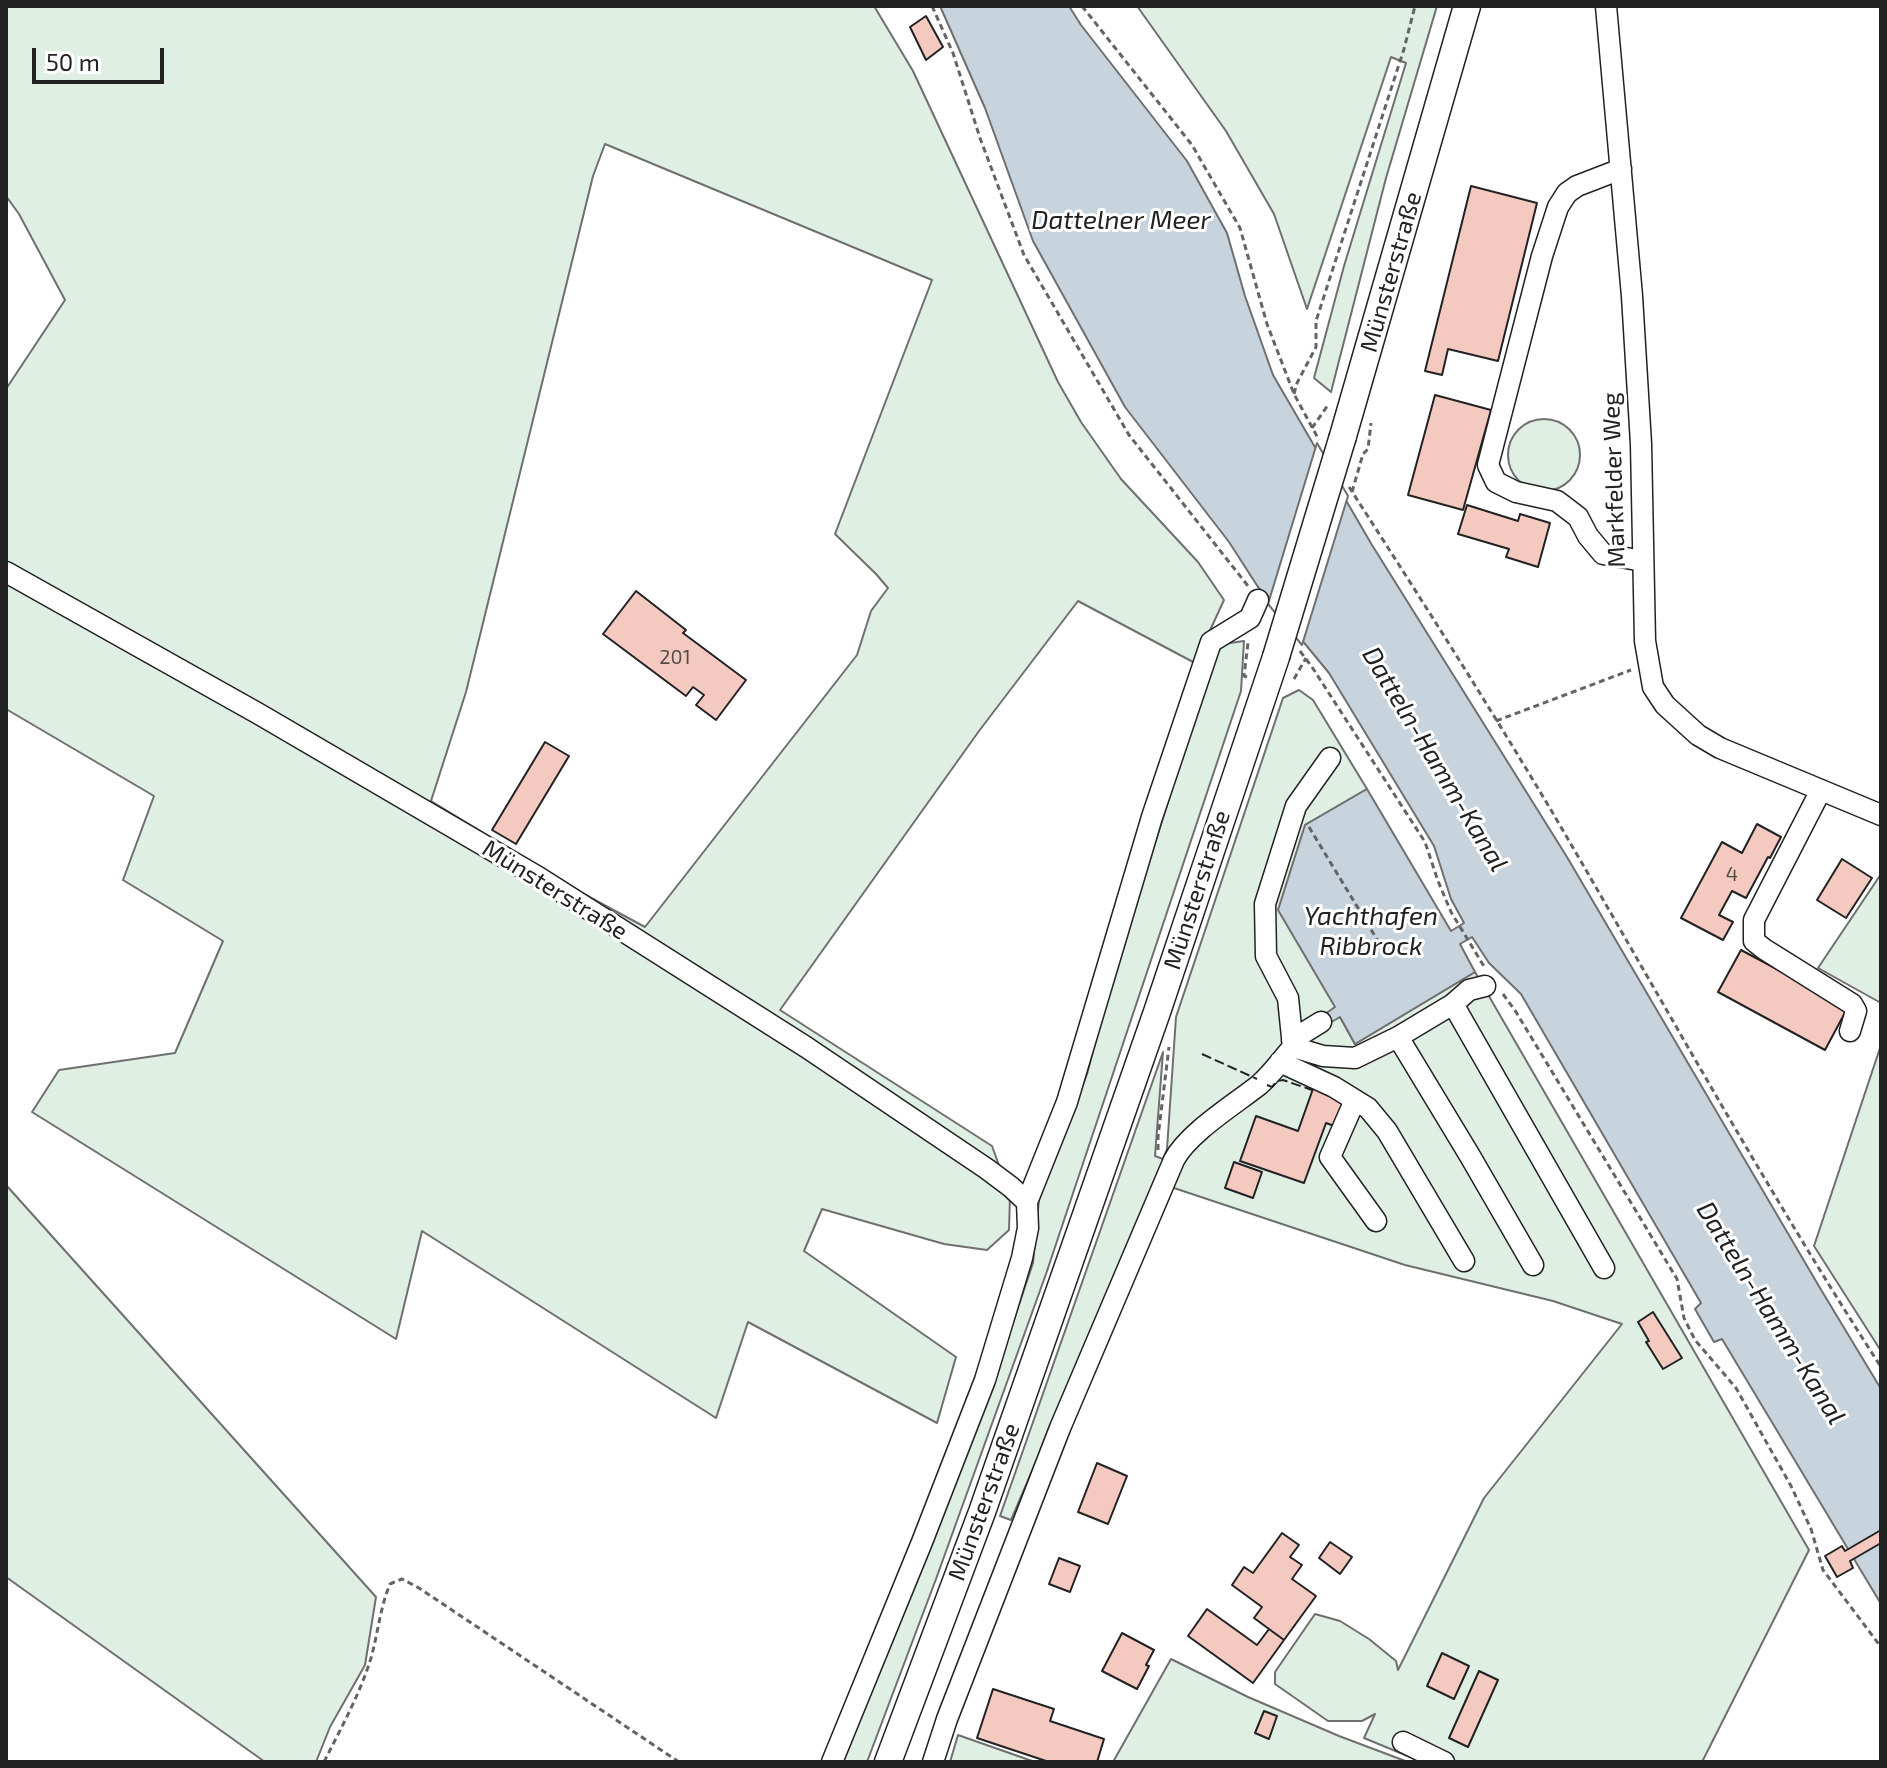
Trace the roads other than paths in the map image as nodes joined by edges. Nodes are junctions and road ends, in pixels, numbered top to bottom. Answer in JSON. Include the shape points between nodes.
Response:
{"nodes":[{"id":1,"x":1467,"y":6,"type":"edge"},
{"id":2,"x":1606,"y":6,"type":"edge"},
{"id":3,"x":1621,"y":169,"type":"junction"},
{"id":4,"x":1643,"y":561,"type":"junction"},
{"id":5,"x":6,"y":572,"type":"edge"},
{"id":6,"x":1258,"y":600,"type":"road end"},
{"id":7,"x":1330,"y":758,"type":"dead end"},
{"id":8,"x":1821,"y":790,"type":"junction"},
{"id":9,"x":1881,"y":815,"type":"edge"},
{"id":10,"x":1490,"y":982,"type":"road end"},
{"id":11,"x":1453,"y":1004,"type":"junction"},
{"id":12,"x":1321,"y":1022,"type":"dead end"},
{"id":13,"x":1850,"y":1031,"type":"dead end"},
{"id":14,"x":1398,"y":1037,"type":"junction"},
{"id":15,"x":1288,"y":1049,"type":"junction"},
{"id":16,"x":1355,"y":1100,"type":"junction"},
{"id":17,"x":1027,"y":1202,"type":"junction"},
{"id":18,"x":1376,"y":1221,"type":"dead end"},
{"id":19,"x":1464,"y":1261,"type":"dead end"},
{"id":20,"x":1533,"y":1265,"type":"dead end"},
{"id":21,"x":1604,"y":1268,"type":"dead end"},
{"id":22,"x":1403,"y":1742,"type":"dead end"},
{"id":23,"x":832,"y":1762,"type":"edge"},
{"id":24,"x":888,"y":1762,"type":"edge"},
{"id":25,"x":933,"y":1762,"type":"edge"},
{"id":26,"x":1444,"y":1762,"type":"edge"}],
"edges":[{"from":1,"to":24,"type":"main road","name":"Münsterstraße","bridge":true,"via":[[1343,436],[1288,661]]},
{"from":2,"to":3,"type":"street","name":"Markfelder Weg"},
{"from":3,"to":4,"type":"street","name":"Markfelder Weg","via":[[1641,444]]},
{"from":3,"to":4,"type":"street","via":[[1577,186],[1558,207],[1488,465],[1496,482],[1557,501],[1578,517],[1603,554]]},
{"from":4,"to":8,"type":"street","name":"Markfelder Weg","via":[[1645,641],[1653,687],[1665,705],[1720,748]]},
{"from":5,"to":17,"type":"street","name":"Münsterstraße","via":[[538,877],[819,1056],[987,1169]]},
{"from":6,"to":17,"type":"street","via":[[1250,618],[1211,642],[1152,817],[1067,1102]]},
{"from":7,"to":15,"type":"street","via":[[1296,806],[1265,904],[1266,956],[1288,998]]},
{"from":8,"to":9,"type":"street","name":"Markfelder Weg"},
{"from":8,"to":13,"type":"street","via":[[1754,920],[1754,941],[1852,1004],[1856,1011]]},
{"from":10,"to":11,"type":"street"},
{"from":11,"to":14,"type":"street"},
{"from":11,"to":21,"type":"street"},
{"from":12,"to":15,"type":"street","name":"Münsterstraße"},
{"from":14,"to":15,"type":"street","via":[[1355,1058]]},
{"from":14,"to":20,"type":"street"},
{"from":15,"to":16,"type":"street"},
{"from":15,"to":25,"type":"street","name":"Münsterstraße","via":[[1262,1082],[1177,1153],[1060,1428]]},
{"from":16,"to":18,"type":"street","via":[[1330,1157]]},
{"from":16,"to":19,"type":"street","via":[[1387,1131]]},
{"from":17,"to":23,"type":"street","name":"Münsterstraße","via":[[1022,1258],[985,1380]]},
{"from":22,"to":26,"type":"street"}]}
